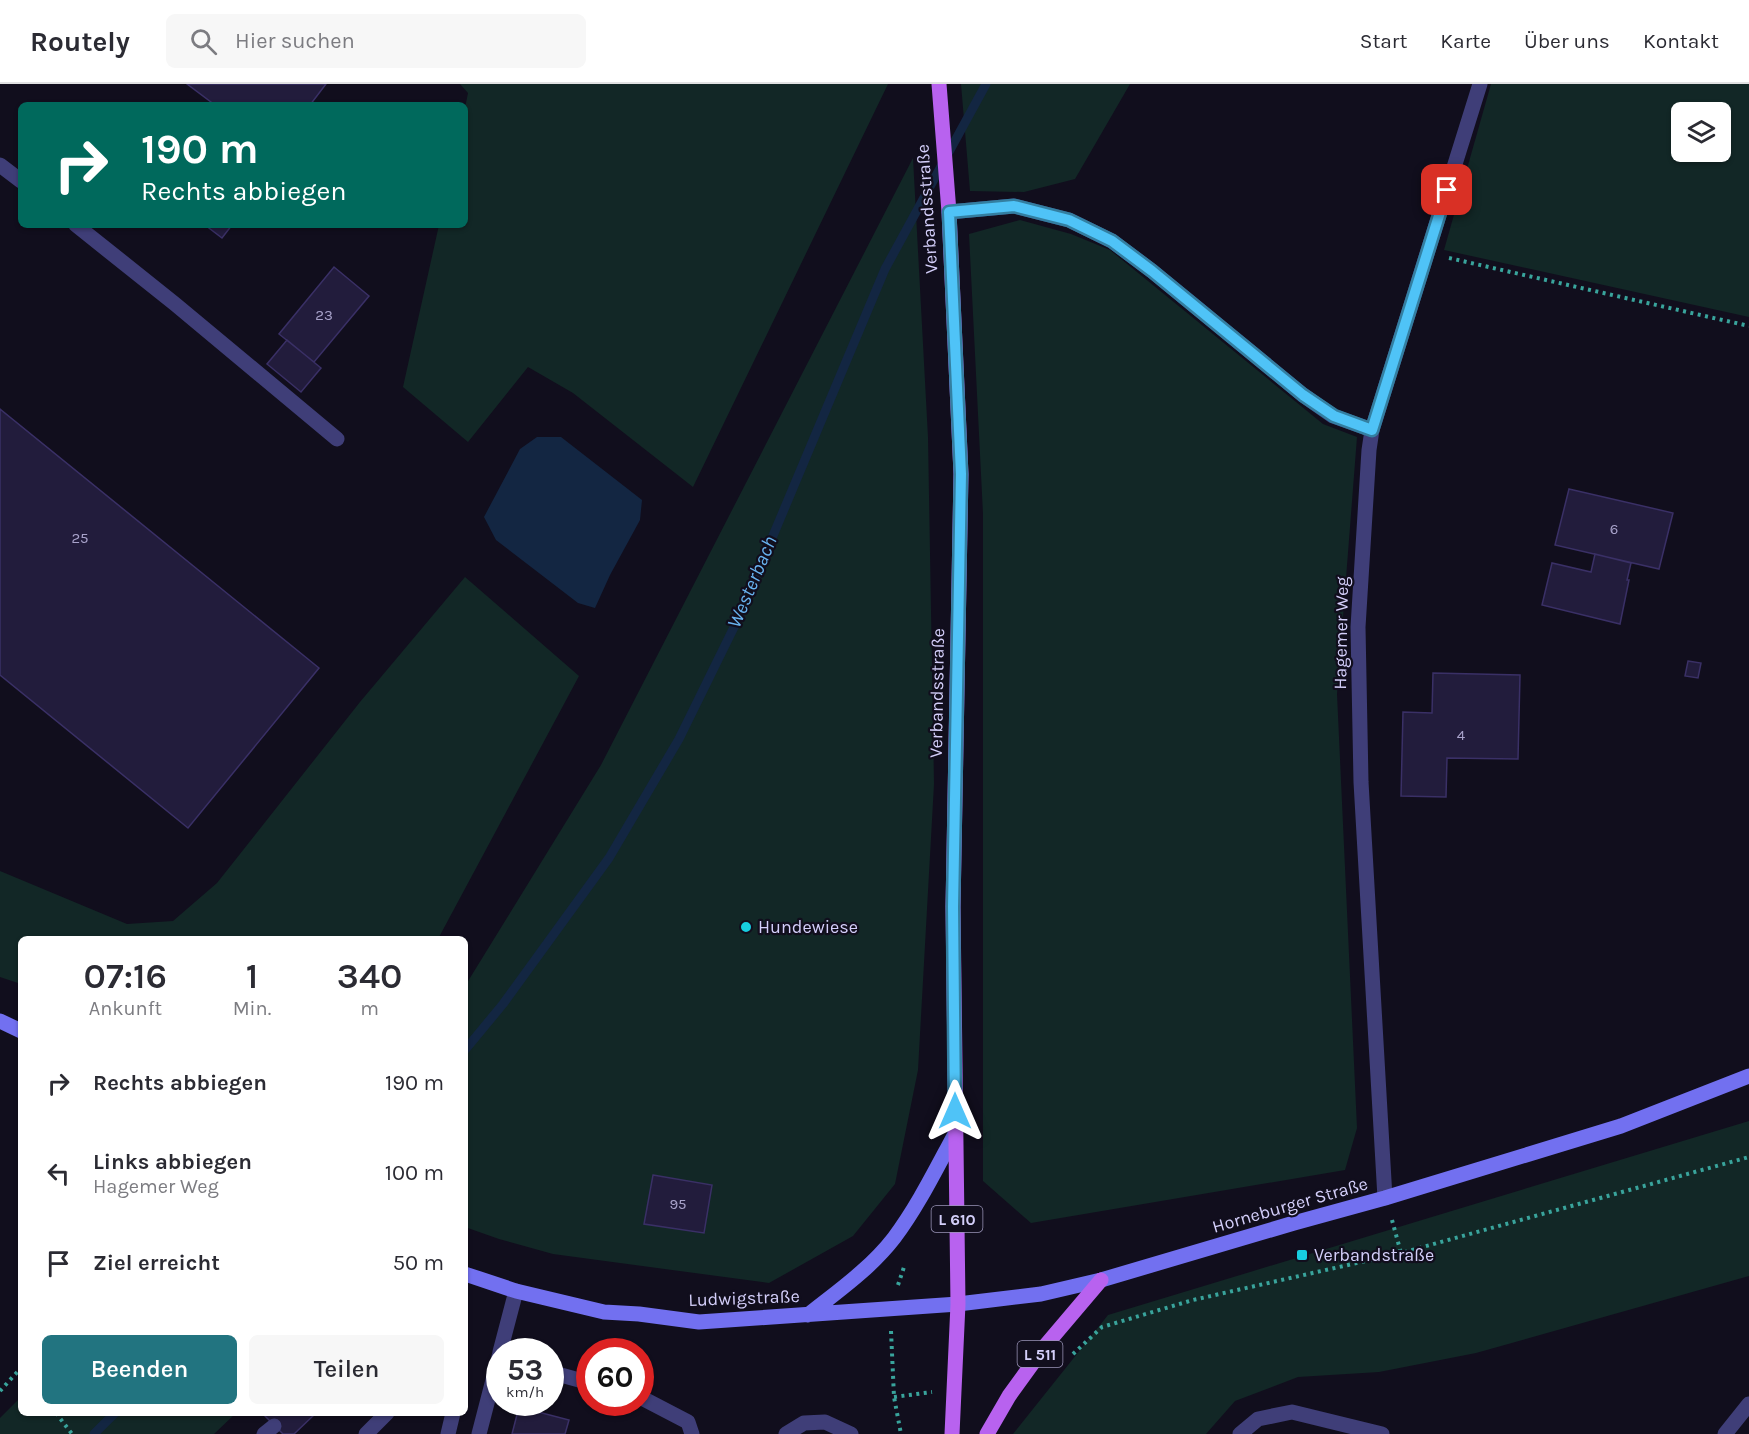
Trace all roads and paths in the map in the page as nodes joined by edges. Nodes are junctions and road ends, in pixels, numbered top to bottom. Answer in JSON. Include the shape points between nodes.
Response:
{"nodes":[{"id":1,"x":939,"y":84,"type":"edge"},
{"id":2,"x":1480,"y":84,"type":"edge"},
{"id":3,"x":0,"y":165,"type":"edge"},
{"id":4,"x":18,"y":179,"type":"edge"},
{"id":5,"x":949,"y":212,"type":"junction"},
{"id":6,"x":80,"y":228,"type":"edge"},
{"id":7,"x":1428,"y":254,"type":"junction"},
{"id":8,"x":1749,"y":326,"type":"edge"},
{"id":9,"x":1372,"y":430,"type":"junction"},
{"id":10,"x":337,"y":439,"type":"dead end"},
{"id":11,"x":0,"y":1021,"type":"edge"},
{"id":12,"x":18,"y":1030,"type":"edge"},
{"id":13,"x":1749,"y":1076,"type":"edge"},
{"id":14,"x":955,"y":1134,"type":"junction"},
{"id":15,"x":1749,"y":1157,"type":"edge"},
{"id":16,"x":1385,"y":1198,"type":"junction"},
{"id":17,"x":1401,"y":1253,"type":"junction"},
{"id":18,"x":468,"y":1275,"type":"edge"},
{"id":19,"x":1101,"y":1281,"type":"junction"},
{"id":20,"x":516,"y":1291,"type":"junction"},
{"id":21,"x":958,"y":1304,"type":"junction"},
{"id":22,"x":890,"y":1308,"type":"junction"},
{"id":23,"x":808,"y":1316,"type":"junction"},
{"id":24,"x":504,"y":1338,"type":"edge"},
{"id":25,"x":1070,"y":1356,"type":"dead end"},
{"id":26,"x":18,"y":1371,"type":"edge"},
{"id":27,"x":953,"y":1388,"type":"junction"},
{"id":28,"x":0,"y":1391,"type":"edge"},
{"id":29,"x":894,"y":1397,"type":"junction"},
{"id":30,"x":654,"y":1404,"type":"edge"},
{"id":31,"x":1749,"y":1404,"type":"edge"},
{"id":32,"x":486,"y":1406,"type":"edge"},
{"id":33,"x":58,"y":1416,"type":"edge"},
{"id":34,"x":384,"y":1416,"type":"edge"},
{"id":35,"x":452,"y":1416,"type":"edge"},
{"id":36,"x":72,"y":1434,"type":"edge"},
{"id":37,"x":366,"y":1434,"type":"edge"},
{"id":38,"x":448,"y":1434,"type":"edge"},
{"id":39,"x":479,"y":1434,"type":"edge"},
{"id":40,"x":692,"y":1434,"type":"edge"},
{"id":41,"x":786,"y":1434,"type":"edge"},
{"id":42,"x":851,"y":1434,"type":"edge"},
{"id":43,"x":902,"y":1434,"type":"edge"},
{"id":44,"x":952,"y":1434,"type":"edge"},
{"id":45,"x":987,"y":1434,"type":"edge"},
{"id":46,"x":1240,"y":1434,"type":"edge"},
{"id":47,"x":1382,"y":1434,"type":"edge"},
{"id":48,"x":1725,"y":1434,"type":"edge"}],
"edges":[{"from":1,"to":5,"type":"main road","name":"Verbandsstraße","number":"L 610"},
{"from":2,"to":7,"type":"street","name":"Hagemer Weg"},
{"from":3,"to":4,"type":"street"},
{"from":5,"to":9,"type":"street","via":[[1014,206],[1069,220],[1112,241],[1303,395],[1334,416]]},
{"from":5,"to":14,"type":"main road","name":"Verbandsstraße","number":"L 610","via":[[961,474],[953,907]]},
{"from":6,"to":10,"type":"street"},
{"from":7,"to":8,"type":"path"},
{"from":7,"to":9,"type":"street","name":"Hagemer Weg"},
{"from":9,"to":16,"type":"street","name":"Hagemer Weg","via":[[1358,639],[1361,782]]},
{"from":11,"to":12,"type":"main road"},
{"from":13,"to":16,"type":"main road","name":"Horneburger Straße","via":[[1621,1126]]},
{"from":14,"to":21,"type":"main road","name":"Verbandsstraße","number":"L 610"},
{"from":14,"to":23,"type":"main road","via":[[893,1239],[861,1273]]},
{"from":15,"to":17,"type":"path"},
{"from":16,"to":17,"type":"path"},
{"from":16,"to":19,"type":"main road","name":"Horneburger Straße"},
{"from":17,"to":25,"type":"path","via":[[1193,1300],[1102,1327]]},
{"from":18,"to":20,"type":"main road","name":"Ludwigstraße"},
{"from":19,"to":21,"type":"main road","name":"Horneburger Straße","via":[[1041,1294]]},
{"from":19,"to":45,"type":"main road","number":"L 511","via":[[1046,1346]]},
{"from":20,"to":23,"type":"main road","name":"Ludwigstraße","via":[[604,1312],[699,1322]]},
{"from":20,"to":24,"type":"street"},
{"from":21,"to":22,"type":"main road","name":"Ludwigstraße"},
{"from":21,"to":27,"type":"main road"},
{"from":22,"to":23,"type":"main road","name":"Ludwigstraße"},
{"from":22,"to":29,"type":"path"},
{"from":26,"to":28,"type":"path"},
{"from":27,"to":29,"type":"path"},
{"from":27,"to":44,"type":"main road"},
{"from":29,"to":43,"type":"path"},
{"from":30,"to":40,"type":"street","via":[[688,1422]]},
{"from":31,"to":48,"type":"street"},
{"from":32,"to":39,"type":"street"},
{"from":33,"to":36,"type":"path"},
{"from":34,"to":37,"type":"street"},
{"from":35,"to":38,"type":"street"},
{"from":41,"to":42,"type":"street","via":[[804,1423],[825,1422]]},
{"from":46,"to":47,"type":"street","via":[[1258,1419],[1292,1412]]}]}
